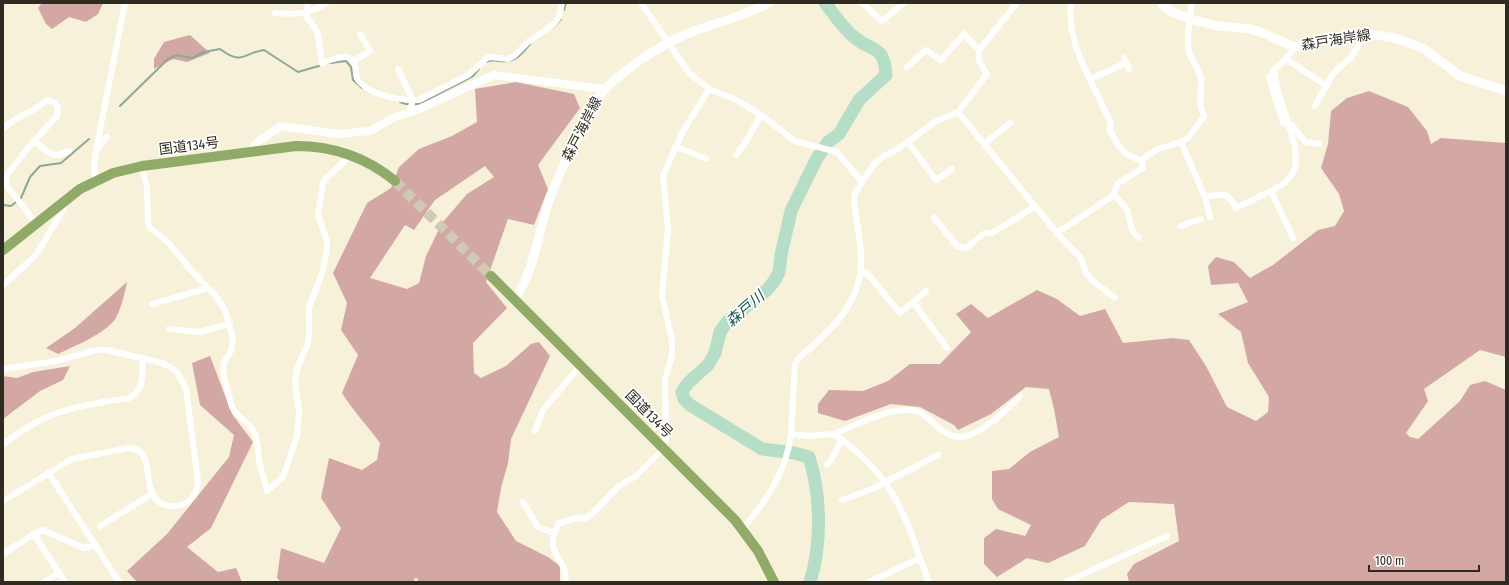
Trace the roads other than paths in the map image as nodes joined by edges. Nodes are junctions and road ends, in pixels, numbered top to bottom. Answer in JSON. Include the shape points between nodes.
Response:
{"nodes":[{"id":1,"x":125,"y":3,"type":"edge"},
{"id":2,"x":308,"y":3,"type":"edge"},
{"id":3,"x":327,"y":3,"type":"edge"},
{"id":4,"x":562,"y":3,"type":"edge"},
{"id":5,"x":641,"y":3,"type":"edge"},
{"id":6,"x":768,"y":3,"type":"edge"},
{"id":7,"x":862,"y":3,"type":"edge"},
{"id":8,"x":904,"y":3,"type":"edge"},
{"id":9,"x":1017,"y":3,"type":"edge"},
{"id":10,"x":1071,"y":3,"type":"edge"},
{"id":11,"x":1161,"y":3,"type":"edge"},
{"id":12,"x":1192,"y":3,"type":"edge"},
{"id":13,"x":275,"y":13,"type":"dead end"},
{"id":14,"x":306,"y":13,"type":"junction"},
{"id":15,"x":1190,"y":19,"type":"junction"},
{"id":16,"x":360,"y":34,"type":"dead end"},
{"id":17,"x":1364,"y":35,"type":"junction"},
{"id":18,"x":667,"y":44,"type":"junction"},
{"id":19,"x":1295,"y":47,"type":"junction"},
{"id":20,"x":979,"y":50,"type":"junction"},
{"id":21,"x":1286,"y":59,"type":"junction"},
{"id":22,"x":354,"y":61,"type":"junction"},
{"id":23,"x":1126,"y":63,"type":"dead end"},
{"id":24,"x":907,"y":67,"type":"dead end"},
{"id":25,"x":398,"y":69,"type":"dead end"},
{"id":26,"x":1090,"y":79,"type":"junction"},
{"id":27,"x":1326,"y":86,"type":"junction"},
{"id":28,"x":604,"y":89,"type":"junction"},
{"id":29,"x":709,"y":89,"type":"junction"},
{"id":30,"x":1506,"y":91,"type":"edge"},
{"id":31,"x":413,"y":101,"type":"junction"},
{"id":32,"x":1314,"y":106,"type":"dead end"},
{"id":33,"x":410,"y":111,"type":"junction"},
{"id":34,"x":958,"y":112,"type":"junction"},
{"id":35,"x":761,"y":115,"type":"junction"},
{"id":36,"x":1010,"y":123,"type":"dead end"},
{"id":37,"x":1288,"y":124,"type":"junction"},
{"id":38,"x":3,"y":129,"type":"edge"},
{"id":39,"x":107,"y":136,"type":"dead end"},
{"id":40,"x":35,"y":142,"type":"junction"},
{"id":41,"x":908,"y":142,"type":"junction"},
{"id":42,"x":1181,"y":142,"type":"junction"},
{"id":43,"x":984,"y":144,"type":"junction"},
{"id":44,"x":1319,"y":144,"type":"dead end"},
{"id":45,"x":676,"y":146,"type":"junction"},
{"id":46,"x":96,"y":150,"type":"junction"},
{"id":47,"x":69,"y":151,"type":"dead end"},
{"id":48,"x":250,"y":152,"type":"junction"},
{"id":49,"x":352,"y":155,"type":"junction"},
{"id":50,"x":736,"y":155,"type":"dead end"},
{"id":51,"x":706,"y":158,"type":"dead end"},
{"id":52,"x":1141,"y":160,"type":"junction"},
{"id":53,"x":142,"y":166,"type":"junction"},
{"id":54,"x":952,"y":169,"type":"dead end"},
{"id":55,"x":96,"y":180,"type":"junction"},
{"id":56,"x":395,"y":181,"type":"tunnel mouth"},
{"id":57,"x":862,"y":182,"type":"junction"},
{"id":58,"x":1271,"y":191,"type":"junction"},
{"id":59,"x":1114,"y":195,"type":"junction"},
{"id":60,"x":1205,"y":196,"type":"junction"},
{"id":61,"x":65,"y":200,"type":"junction"},
{"id":62,"x":1036,"y":206,"type":"junction"},
{"id":63,"x":934,"y":218,"type":"dead end"},
{"id":64,"x":1210,"y":218,"type":"dead end"},
{"id":65,"x":1201,"y":219,"type":"dead end"},
{"id":66,"x":36,"y":223,"type":"junction"},
{"id":67,"x":1181,"y":226,"type":"dead end"},
{"id":68,"x":1057,"y":233,"type":"junction"},
{"id":69,"x":1139,"y":238,"type":"dead end"},
{"id":70,"x":1293,"y":238,"type":"dead end"},
{"id":71,"x":3,"y":250,"type":"edge"},
{"id":72,"x":860,"y":270,"type":"junction"},
{"id":73,"x":491,"y":276,"type":"tunnel mouth"},
{"id":74,"x":3,"y":285,"type":"edge"},
{"id":75,"x":208,"y":288,"type":"junction"},
{"id":76,"x":926,"y":291,"type":"dead end"},
{"id":77,"x":1115,"y":298,"type":"dead end"},
{"id":78,"x":514,"y":300,"type":"junction"},
{"id":79,"x":913,"y":302,"type":"junction"},
{"id":80,"x":152,"y":304,"type":"dead end"},
{"id":81,"x":230,"y":324,"type":"junction"},
{"id":82,"x":169,"y":329,"type":"dead end"},
{"id":83,"x":947,"y":348,"type":"dead end"},
{"id":84,"x":143,"y":358,"type":"junction"},
{"id":85,"x":580,"y":366,"type":"junction"},
{"id":86,"x":3,"y":369,"type":"edge"},
{"id":87,"x":1020,"y":396,"type":"dead end"},
{"id":88,"x":535,"y":431,"type":"dead end"},
{"id":89,"x":792,"y":434,"type":"junction"},
{"id":90,"x":834,"y":434,"type":"junction"},
{"id":91,"x":842,"y":440,"type":"junction"},
{"id":92,"x":3,"y":444,"type":"edge"},
{"id":93,"x":664,"y":448,"type":"junction"},
{"id":94,"x":938,"y":456,"type":"dead end"},
{"id":95,"x":827,"y":466,"type":"dead end"},
{"id":96,"x":48,"y":472,"type":"junction"},
{"id":97,"x":885,"y":483,"type":"junction"},
{"id":98,"x":152,"y":494,"type":"junction"},
{"id":99,"x":842,"y":500,"type":"dead end"},
{"id":100,"x":3,"y":501,"type":"edge"},
{"id":101,"x":523,"y":502,"type":"dead end"},
{"id":102,"x":100,"y":526,"type":"dead end"},
{"id":103,"x":743,"y":529,"type":"junction"},
{"id":104,"x":554,"y":533,"type":"junction"},
{"id":105,"x":34,"y":534,"type":"junction"},
{"id":106,"x":1167,"y":536,"type":"dead end"},
{"id":107,"x":96,"y":545,"type":"junction"},
{"id":108,"x":3,"y":554,"type":"edge"},
{"id":109,"x":920,"y":558,"type":"junction"},
{"id":110,"x":59,"y":573,"type":"junction"},
{"id":111,"x":44,"y":582,"type":"edge"},
{"id":112,"x":65,"y":582,"type":"edge"},
{"id":113,"x":119,"y":582,"type":"edge"},
{"id":114,"x":566,"y":582,"type":"edge"},
{"id":115,"x":774,"y":582,"type":"edge"},
{"id":116,"x":869,"y":582,"type":"edge"},
{"id":117,"x":929,"y":582,"type":"edge"},
{"id":118,"x":1066,"y":582,"type":"edge"}],
"edges":[{"from":1,"to":46,"type":"street"},
{"from":2,"to":14,"type":"street"},
{"from":3,"to":14,"type":"street"},
{"from":4,"to":31,"type":"street","via":[[553,25],[529,41],[512,58],[487,58],[468,75]]},
{"from":5,"to":18,"type":"street"},
{"from":6,"to":18,"type":"main road","name":"森戸海岸線"},
{"from":7,"to":8,"type":"street","via":[[882,21]]},
{"from":9,"to":20,"type":"street","via":[[999,22]]},
{"from":10,"to":26,"type":"street","via":[[1071,29]]},
{"from":11,"to":15,"type":"main road","name":"森戸海岸線","via":[[1170,11]]},
{"from":12,"to":15,"type":"street"},
{"from":13,"to":14,"type":"street"},
{"from":14,"to":22,"type":"street","via":[[308,21],[317,30],[322,63],[341,57]]},
{"from":15,"to":19,"type":"main road","name":"森戸海岸線","via":[[1263,33]]},
{"from":15,"to":42,"type":"street","via":[[1188,48],[1201,81],[1199,97],[1204,116],[1189,137]]},
{"from":16,"to":22,"type":"street","via":[[370,51]]},
{"from":17,"to":19,"type":"main road","name":"森戸海岸線","via":[[1327,39]]},
{"from":17,"to":27,"type":"street","via":[[1352,56],[1332,75]]},
{"from":17,"to":30,"type":"main road","name":"森戸海岸線","via":[[1378,34],[1409,42],[1431,53],[1460,76]]},
{"from":18,"to":28,"type":"main road","name":"森戸海岸線","via":[[614,79]]},
{"from":18,"to":29,"type":"street","via":[[689,73]]},
{"from":19,"to":21,"type":"street"},
{"from":20,"to":24,"type":"street","via":[[964,34],[941,60],[926,50]]},
{"from":20,"to":34,"type":"street","via":[[980,63],[987,74]]},
{"from":21,"to":27,"type":"street"},
{"from":21,"to":37,"type":"street","via":[[1270,77],[1283,122]]},
{"from":22,"to":31,"type":"street","via":[[356,78],[362,84],[380,94]]},
{"from":23,"to":26,"type":"street"},
{"from":25,"to":31,"type":"street"},
{"from":26,"to":52,"type":"street","via":[[1112,124],[1109,130],[1122,151]]},
{"from":27,"to":32,"type":"street"},
{"from":28,"to":33,"type":"street","via":[[494,76]]},
{"from":28,"to":78,"type":"main road","name":"森戸海岸線","via":[[597,98],[553,189],[523,287]]},
{"from":29,"to":35,"type":"street","via":[[735,99]]},
{"from":29,"to":45,"type":"street"},
{"from":31,"to":33,"type":"street"},
{"from":33,"to":48,"type":"street","via":[[365,132],[338,134],[281,126],[256,144]]},
{"from":34,"to":41,"type":"street","via":[[933,123]]},
{"from":34,"to":43,"type":"street"},
{"from":35,"to":50,"type":"street","via":[[748,140]]},
{"from":35,"to":57,"type":"street","via":[[795,141],[834,151],[842,156]]},
{"from":36,"to":43,"type":"street"},
{"from":37,"to":44,"type":"street","via":[[1305,142]]},
{"from":37,"to":58,"type":"street","via":[[1295,146],[1296,165],[1284,183]]},
{"from":38,"to":40,"type":"street","via":[[34,111],[47,100],[51,100],[58,107],[57,116]]},
{"from":39,"to":46,"type":"street"},
{"from":40,"to":47,"type":"street","via":[[54,155],[60,156]]},
{"from":40,"to":66,"type":"street","via":[[6,176],[7,186]]},
{"from":41,"to":54,"type":"street","via":[[936,180]]},
{"from":41,"to":57,"type":"street","via":[[874,164]]},
{"from":42,"to":52,"type":"street","via":[[1158,149]]},
{"from":42,"to":60,"type":"street"},
{"from":43,"to":62,"type":"street"},
{"from":45,"to":51,"type":"street"},
{"from":45,"to":93,"type":"street","via":[[663,176],[668,229],[662,296],[672,340],[672,356],[665,380]]},
{"from":46,"to":55,"type":"street"},
{"from":48,"to":49,"type":"highway","name":"国道134号","via":[[313,146]]},
{"from":48,"to":53,"type":"highway","name":"国道134号"},
{"from":49,"to":56,"type":"highway","name":"国道134号"},
{"from":49,"to":81,"type":"street","via":[[323,183],[318,215],[328,249],[323,270],[308,308],[309,336],[295,381],[299,412],[297,436],[283,477],[266,490],[255,434],[232,407],[223,373],[224,362],[231,351],[233,339]]},
{"from":52,"to":59,"type":"street","via":[[1144,168],[1117,184]]},
{"from":53,"to":55,"type":"highway","name":"国道134号"},
{"from":53,"to":75,"type":"street","via":[[147,188],[150,228],[168,242]]},
{"from":55,"to":61,"type":"highway","name":"国道134号"},
{"from":57,"to":72,"type":"street","via":[[855,193],[854,201]]},
{"from":58,"to":60,"type":"street","via":[[1236,208],[1230,196],[1225,194]]},
{"from":58,"to":70,"type":"street"},
{"from":59,"to":68,"type":"street"},
{"from":59,"to":69,"type":"street","via":[[1127,209],[1132,230]]},
{"from":60,"to":64,"type":"street"},
{"from":61,"to":66,"type":"highway","name":"国道134号"},
{"from":61,"to":74,"type":"street","via":[[63,210],[36,256]]},
{"from":62,"to":63,"type":"street","via":[[992,233],[985,233],[966,248],[958,247]]},
{"from":62,"to":68,"type":"street"},
{"from":65,"to":67,"type":"street"},
{"from":66,"to":71,"type":"highway","name":"国道134号"},
{"from":68,"to":77,"type":"street","via":[[1081,258],[1086,273],[1092,280]]},
{"from":72,"to":79,"type":"street","via":[[867,273],[900,313]]},
{"from":72,"to":89,"type":"street","via":[[858,283],[838,322],[795,364]]},
{"from":73,"to":78,"type":"highway","name":"国道134号"},
{"from":75,"to":80,"type":"street"},
{"from":75,"to":81,"type":"street","via":[[225,310]]},
{"from":76,"to":79,"type":"street"},
{"from":78,"to":85,"type":"highway","name":"国道134号"},
{"from":79,"to":83,"type":"street"},
{"from":81,"to":82,"type":"street","via":[[199,332]]},
{"from":84,"to":86,"type":"street","via":[[96,350],[56,361]]},
{"from":84,"to":92,"type":"street","via":[[142,385],[135,395],[56,413]]},
{"from":84,"to":98,"type":"street","via":[[172,368],[184,381],[198,481],[193,497],[177,507],[161,504]]},
{"from":85,"to":88,"type":"street","via":[[543,410]]},
{"from":85,"to":93,"type":"highway","name":"国道134号"},
{"from":87,"to":90,"type":"street","via":[[998,417],[963,437],[953,436],[942,430],[919,412],[904,411],[871,417]]},
{"from":89,"to":90,"type":"street"},
{"from":89,"to":103,"type":"street","via":[[784,469]]},
{"from":90,"to":91,"type":"street"},
{"from":91,"to":95,"type":"street"},
{"from":91,"to":97,"type":"street","via":[[869,464]]},
{"from":93,"to":103,"type":"highway","name":"国道134号"},
{"from":93,"to":104,"type":"street","via":[[636,476],[606,497],[591,515],[559,523]]},
{"from":94,"to":97,"type":"street"},
{"from":96,"to":98,"type":"street","via":[[72,458],[133,448],[141,452],[146,460]]},
{"from":96,"to":100,"type":"street"},
{"from":96,"to":107,"type":"street"},
{"from":97,"to":99,"type":"street"},
{"from":97,"to":109,"type":"street","via":[[899,506]]},
{"from":98,"to":102,"type":"street"},
{"from":101,"to":104,"type":"street","via":[[538,527]]},
{"from":103,"to":115,"type":"highway","name":"国道134号","via":[[762,557]]},
{"from":104,"to":114,"type":"street","via":[[551,543],[564,569]]},
{"from":105,"to":107,"type":"street","via":[[43,530],[84,548]]},
{"from":105,"to":108,"type":"street"},
{"from":105,"to":110,"type":"street"},
{"from":106,"to":118,"type":"street"},
{"from":107,"to":113,"type":"street"},
{"from":109,"to":116,"type":"street"},
{"from":109,"to":117,"type":"street"},
{"from":110,"to":111,"type":"street"},
{"from":110,"to":112,"type":"street"}]}
